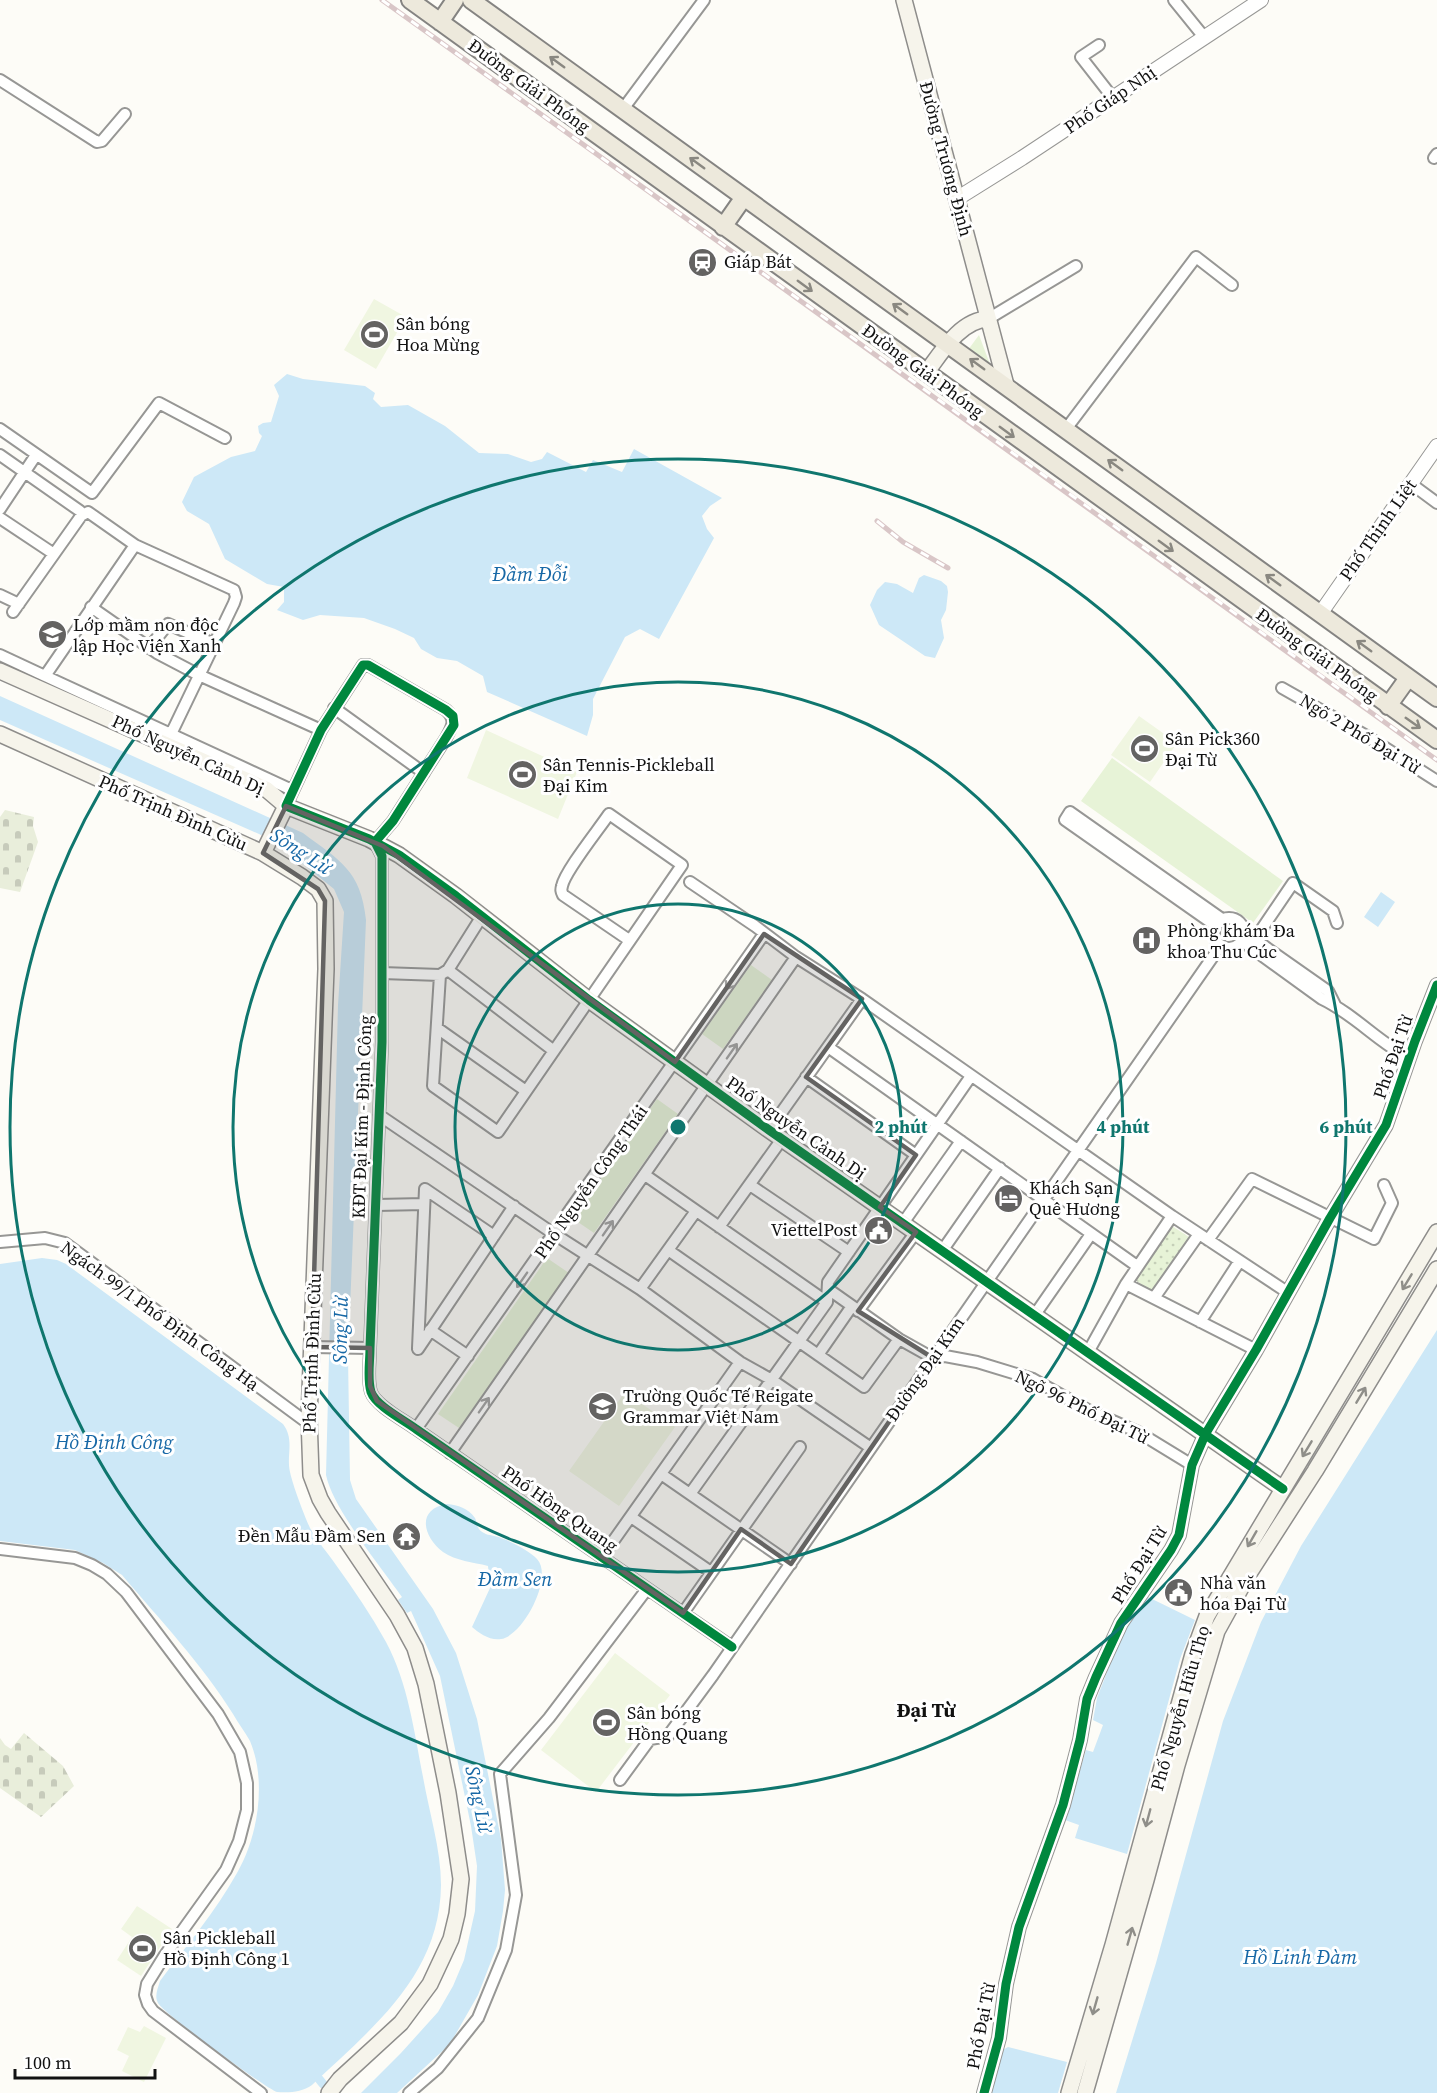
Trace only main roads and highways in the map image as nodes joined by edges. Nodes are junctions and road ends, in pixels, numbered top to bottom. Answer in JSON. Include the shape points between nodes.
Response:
{"nodes":[{"id":1,"x":410,"y":0,"type":"edge"},
{"id":2,"x":447,"y":0,"type":"edge"},
{"id":3,"x":455,"y":0,"type":"edge"},
{"id":4,"x":471,"y":0,"type":"edge"},
{"id":5,"x":904,"y":0,"type":"edge"},
{"id":6,"x":437,"y":20,"type":"junction"},
{"id":7,"x":744,"y":197,"type":"junction"},
{"id":8,"x":723,"y":227,"type":"junction"},
{"id":9,"x":988,"y":319,"type":"junction"},
{"id":10,"x":947,"y":343,"type":"junction"},
{"id":11,"x":926,"y":373,"type":"junction"},
{"id":12,"x":1006,"y":385,"type":"junction"},
{"id":13,"x":0,"y":671,"type":"edge"},
{"id":14,"x":1408,"y":678,"type":"junction"},
{"id":15,"x":1437,"y":698,"type":"edge"},
{"id":16,"x":1388,"y":706,"type":"junction"},
{"id":17,"x":0,"y":734,"type":"edge"},
{"id":18,"x":1437,"y":740,"type":"edge"},
{"id":19,"x":283,"y":811,"type":"junction"},
{"id":20,"x":265,"y":848,"type":"junction"},
{"id":21,"x":1437,"y":1232,"type":"edge"},
{"id":22,"x":1437,"y":1269,"type":"edge"},
{"id":23,"x":1283,"y":1489,"type":"junction"},
{"id":24,"x":1096,"y":2030,"type":"junction"},
{"id":25,"x":329,"y":2093,"type":"edge"},
{"id":26,"x":1069,"y":2093,"type":"edge"},
{"id":27,"x":1085,"y":2093,"type":"edge"}],
"edges":[{"from":1,"to":6,"type":"main road","name":"Đường Giải Phóng"},
{"from":2,"to":6,"type":"main road"},
{"from":3,"to":6,"type":"main road"},
{"from":7,"to":4,"type":"main road","name":"Đường Giải Phóng","one_way":true},
{"from":5,"to":9,"type":"main road","name":"Đường Trương Định"},
{"from":6,"to":8,"type":"main road","name":"Đường Giải Phóng"},
{"from":7,"to":8,"type":"main road"},
{"from":10,"to":7,"type":"main road","name":"Đường Giải Phóng","one_way":true},
{"from":8,"to":11,"type":"main road","name":"Đường Giải Phóng","one_way":true},
{"from":9,"to":10,"type":"main road","via":[[981,319]]},
{"from":9,"to":12,"type":"main road","name":"Đường Trương Định"},
{"from":10,"to":11,"type":"main road"},
{"from":12,"to":10,"type":"main road","name":"Đường Giải Phóng","one_way":true},
{"from":11,"to":16,"type":"main road","name":"Đường Giải Phóng","one_way":true},
{"from":14,"to":12,"type":"main road","name":"Đường Giải Phóng","one_way":true},
{"from":13,"to":19,"type":"main road","name":"Phố Nguyễn Cảnh Dị","via":[[266,789]]},
{"from":14,"to":15,"type":"main road","name":"Đường Giải Phóng"},
{"from":14,"to":16,"type":"main road"},
{"from":16,"to":18,"type":"main road","name":"Đường Giải Phóng","one_way":true},
{"from":17,"to":20,"type":"main road","name":"Phố Trịnh Đình Cửu"},
{"from":19,"to":20,"type":"main road"},
{"from":19,"to":23,"type":"main road","name":"Phố Nguyễn Cảnh Dị","via":[[375,842],[399,855],[589,1000],[776,1135]]},
{"from":20,"to":25,"type":"main road","name":"Phố Trịnh Đình Cửu","via":[[318,889],[325,901],[317,1347],[309,1424],[310,1475],[320,1500],[398,1615],[415,1648],[448,1793],[461,1879],[451,1939],[430,1984],[400,2023]]},
{"from":21,"to":23,"type":"main road","name":"Phố Nguyễn Hữu Thọ","one_way":true},
{"from":24,"to":22,"type":"main road","name":"Phố Nguyễn Hữu Thọ","one_way":true,"via":[[1217,1630]]},
{"from":23,"to":24,"type":"main road","name":"Phố Nguyễn Hữu Thọ","one_way":true,"via":[[1207,1616],[1173,1724]]},
{"from":24,"to":26,"type":"main road","name":"Phố Nguyễn Hữu Thọ"},
{"from":24,"to":27,"type":"main road","name":"Phố Nguyễn Hữu Thọ"}]}
